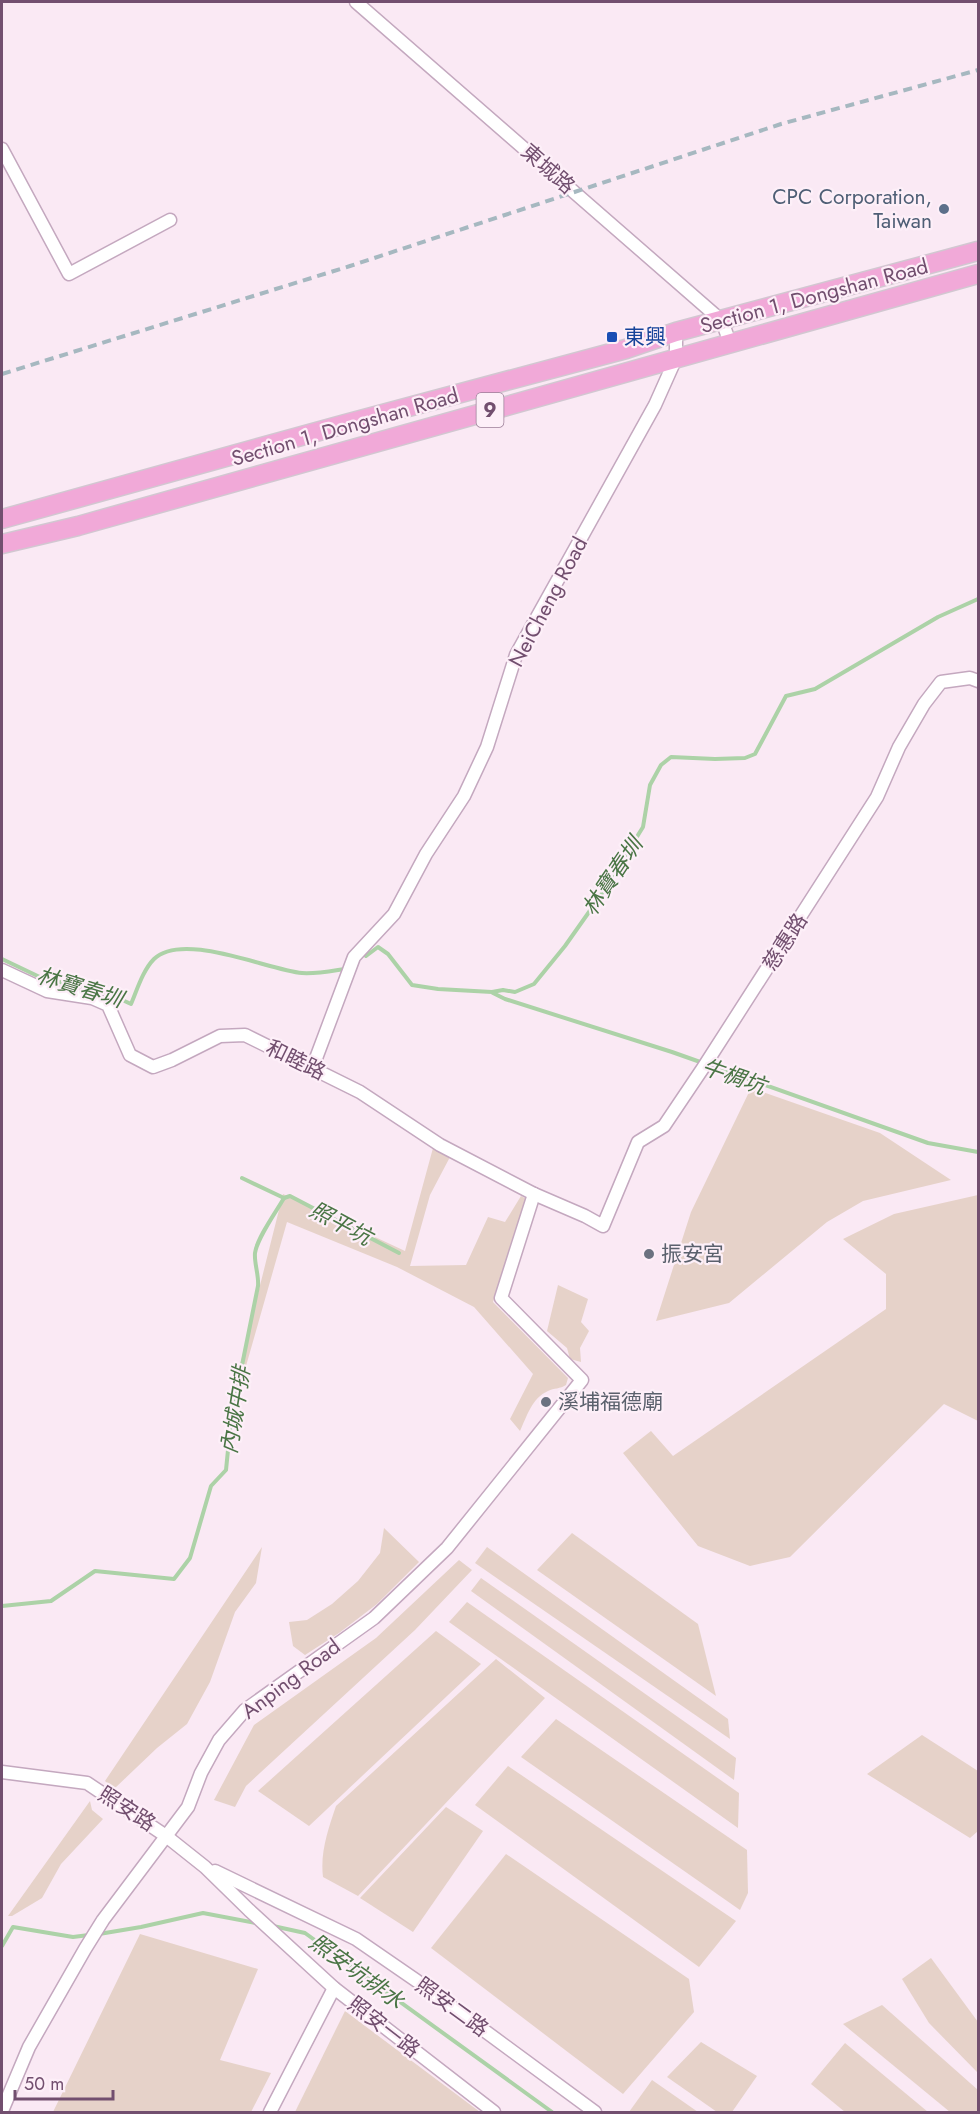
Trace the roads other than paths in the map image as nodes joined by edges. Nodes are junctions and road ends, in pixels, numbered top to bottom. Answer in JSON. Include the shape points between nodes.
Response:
{"nodes":[{"id":1,"x":356,"y":2,"type":"edge"},
{"id":2,"x":2,"y":149,"type":"edge"},
{"id":3,"x":170,"y":220,"type":"dead end"},
{"id":4,"x":978,"y":251,"type":"edge"},
{"id":5,"x":978,"y":274,"type":"edge"},
{"id":6,"x":722,"y":321,"type":"junction"},
{"id":7,"x":676,"y":332,"type":"junction"},
{"id":8,"x":730,"y":343,"type":"junction"},
{"id":9,"x":676,"y":358,"type":"junction"},
{"id":10,"x":73,"y":501,"type":"junction"},
{"id":11,"x":2,"y":519,"type":"edge"},
{"id":12,"x":78,"y":526,"type":"junction"},
{"id":13,"x":2,"y":544,"type":"edge"},
{"id":14,"x":978,"y":681,"type":"edge"},
{"id":15,"x":2,"y":970,"type":"edge"},
{"id":16,"x":312,"y":1069,"type":"junction"},
{"id":17,"x":534,"y":1194,"type":"junction"},
{"id":18,"x":603,"y":1226,"type":"joint"},
{"id":19,"x":2,"y":1772,"type":"edge"},
{"id":20,"x":166,"y":1836,"type":"junction"},
{"id":21,"x":205,"y":1867,"type":"junction"},
{"id":22,"x":334,"y":1988,"type":"junction"},
{"id":23,"x":2,"y":2111,"type":"edge"},
{"id":24,"x":270,"y":2112,"type":"edge"},
{"id":25,"x":494,"y":2112,"type":"edge"},
{"id":26,"x":595,"y":2112,"type":"edge"}],
"edges":[{"from":1,"to":6,"type":"street","name":"東城路"},
{"from":2,"to":3,"type":"street","via":[[69,274]]},
{"from":4,"to":6,"type":"main road","name":"Section 1, Dongshan Road","number":"9"},
{"from":5,"to":8,"type":"main road","name":"Section 1, Dongshan Road","number":"9"},
{"from":6,"to":7,"type":"main road","name":"Section 1, Dongshan Road","number":"9"},
{"from":6,"to":8,"type":"street","name":"東城路"},
{"from":7,"to":9,"type":"street","name":"NeiCheng Road"},
{"from":7,"to":10,"type":"main road","name":"Section 1, Dongshan Road","number":"9"},
{"from":8,"to":9,"type":"main road","name":"Section 1, Dongshan Road","number":"9"},
{"from":9,"to":12,"type":"main road","name":"Section 1, Dongshan Road","number":"9"},
{"from":9,"to":16,"type":"street","name":"NeiCheng Road","via":[[655,405],[516,655],[487,747],[464,796],[426,854],[394,914],[354,957]]},
{"from":10,"to":11,"type":"main road","name":"Section 1, Dongshan Road","number":"9"},
{"from":10,"to":12,"type":"main road"},
{"from":12,"to":13,"type":"main road","name":"Section 1, Dongshan Road","number":"9"},
{"from":14,"to":18,"type":"street","name":"慈惠路","via":[[970,678],[941,682],[924,704],[877,797],[705,1064],[664,1126],[639,1142]]},
{"from":15,"to":16,"type":"street","name":"和睦路","via":[[47,991],[92,998],[108,1005],[130,1055],[153,1067],[220,1036],[245,1035]]},
{"from":16,"to":17,"type":"street","name":"和睦路","via":[[360,1092],[440,1145]]},
{"from":17,"to":18,"type":"street","name":"和睦路"},
{"from":17,"to":20,"type":"street","name":"Anping Road","via":[[501,1298],[582,1380],[447,1548],[374,1617],[245,1710],[219,1740],[188,1807]]},
{"from":19,"to":20,"type":"street","name":"照安路","via":[[87,1783]]},
{"from":20,"to":21,"type":"street","name":"照安路"},
{"from":20,"to":23,"type":"street","name":"Anping Road","via":[[85,1949],[29,2047]]},
{"from":21,"to":22,"type":"street","name":"照安一路"},
{"from":21,"to":26,"type":"street","name":"照安二路","via":[[356,1939]]},
{"from":22,"to":24,"type":"street"},
{"from":22,"to":25,"type":"street","name":"照安一路"}]}
